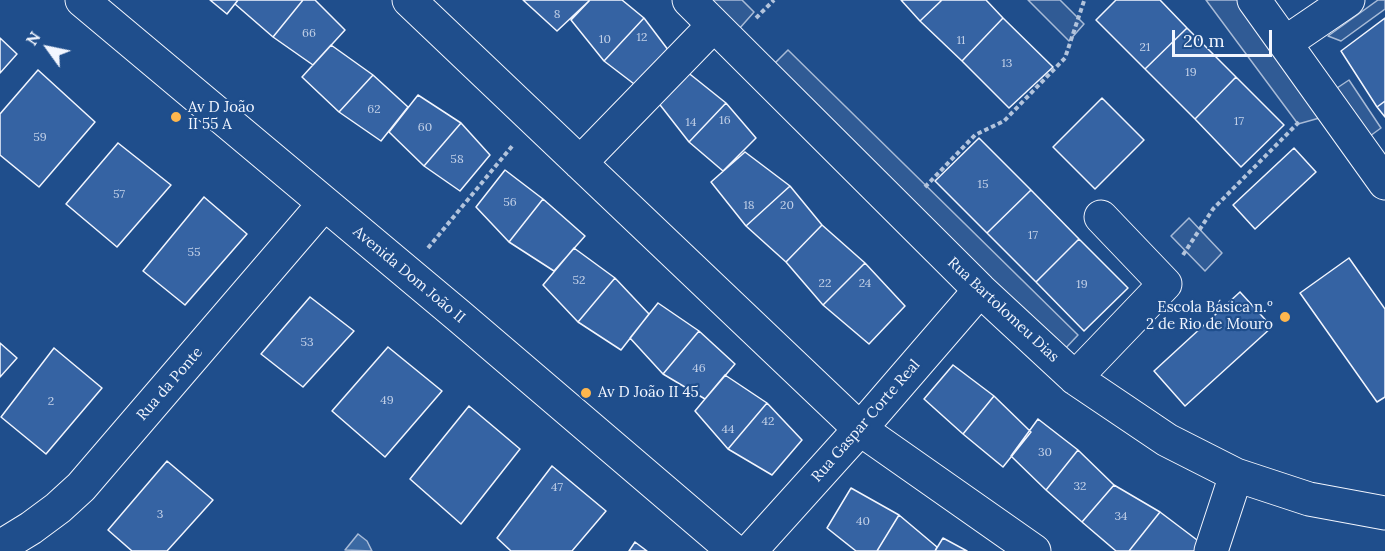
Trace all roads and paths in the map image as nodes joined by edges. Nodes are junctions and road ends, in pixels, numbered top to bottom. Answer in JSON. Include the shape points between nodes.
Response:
{"nodes":[{"id":1,"x":82,"y":0,"type":"edge"},
{"id":2,"x":409,"y":0,"type":"edge"},
{"id":3,"x":689,"y":0,"type":"edge"},
{"id":4,"x":1254,"y":0,"type":"edge"},
{"id":5,"x":1348,"y":0,"type":"edge"},
{"id":6,"x":1084,"y":1,"type":"edge"},
{"id":7,"x":714,"y":25,"type":"junction"},
{"id":8,"x":1285,"y":43,"type":"junction"},
{"id":9,"x":1324,"y":98,"type":"junction"},
{"id":10,"x":535,"y":119,"type":"junction"},
{"id":11,"x":580,"y":163,"type":"junction"},
{"id":12,"x":1385,"y":183,"type":"edge"},
{"id":13,"x":324,"y":204,"type":"junction"},
{"id":14,"x":902,"y":212,"type":"junction"},
{"id":15,"x":1101,"y":217,"type":"dead end"},
{"id":16,"x":407,"y":273,"type":"junction"},
{"id":17,"x":1166,"y":284,"type":"junction"},
{"id":18,"x":980,"y":290,"type":"junction"},
{"id":19,"x":1075,"y":378,"type":"junction"},
{"id":20,"x":860,"y":429,"type":"junction"},
{"id":21,"x":1236,"y":475,"type":"junction"},
{"id":22,"x":1385,"y":513,"type":"edge"},
{"id":23,"x":12,"y":540,"type":"edge"},
{"id":24,"x":734,"y":551,"type":"edge"},
{"id":25,"x":750,"y":551,"type":"edge"},
{"id":26,"x":1034,"y":551,"type":"edge"},
{"id":27,"x":1211,"y":551,"type":"edge"}],
"edges":[{"from":1,"to":13,"type":"street","name":"Avenida Dom João II"},
{"from":2,"to":10,"type":"street"},
{"from":3,"to":7,"type":"street","name":"Rua Bartolomeu Dias"},
{"from":4,"to":8,"type":"street"},
{"from":5,"to":8,"type":"street"},
{"from":6,"to":14,"type":"path","via":[[1065,58],[1004,121],[975,135]]},
{"from":7,"to":11,"type":"street"},
{"from":7,"to":14,"type":"street","name":"Rua Bartolomeu Dias"},
{"from":8,"to":9,"type":"street"},
{"from":9,"to":12,"type":"street"},
{"from":9,"to":17,"type":"path","via":[[1213,208]]},
{"from":10,"to":11,"type":"street"},
{"from":10,"to":16,"type":"path"},
{"from":11,"to":20,"type":"street"},
{"from":13,"to":16,"type":"street","name":"Avenida Dom João II"},
{"from":13,"to":23,"type":"street","name":"Rua da Ponte","via":[[81,487]]},
{"from":14,"to":18,"type":"street","name":"Rua Bartolomeu Dias"},
{"from":15,"to":17,"type":"street"},
{"from":16,"to":24,"type":"street","name":"Avenida Dom João II"},
{"from":17,"to":19,"type":"street"},
{"from":18,"to":19,"type":"street","name":"Rua Bartolomeu Dias"},
{"from":18,"to":20,"type":"street","name":"Rua Gaspar Corte Real"},
{"from":19,"to":21,"type":"street","name":"Rua Bartolomeu Dias","via":[[1167,440]]},
{"from":20,"to":25,"type":"street","name":"Rua Gaspar Corte Real"},
{"from":20,"to":26,"type":"street"},
{"from":21,"to":22,"type":"street","name":"Rua Bartolomeu Dias","via":[[1309,499]]},
{"from":21,"to":27,"type":"street"}]}
